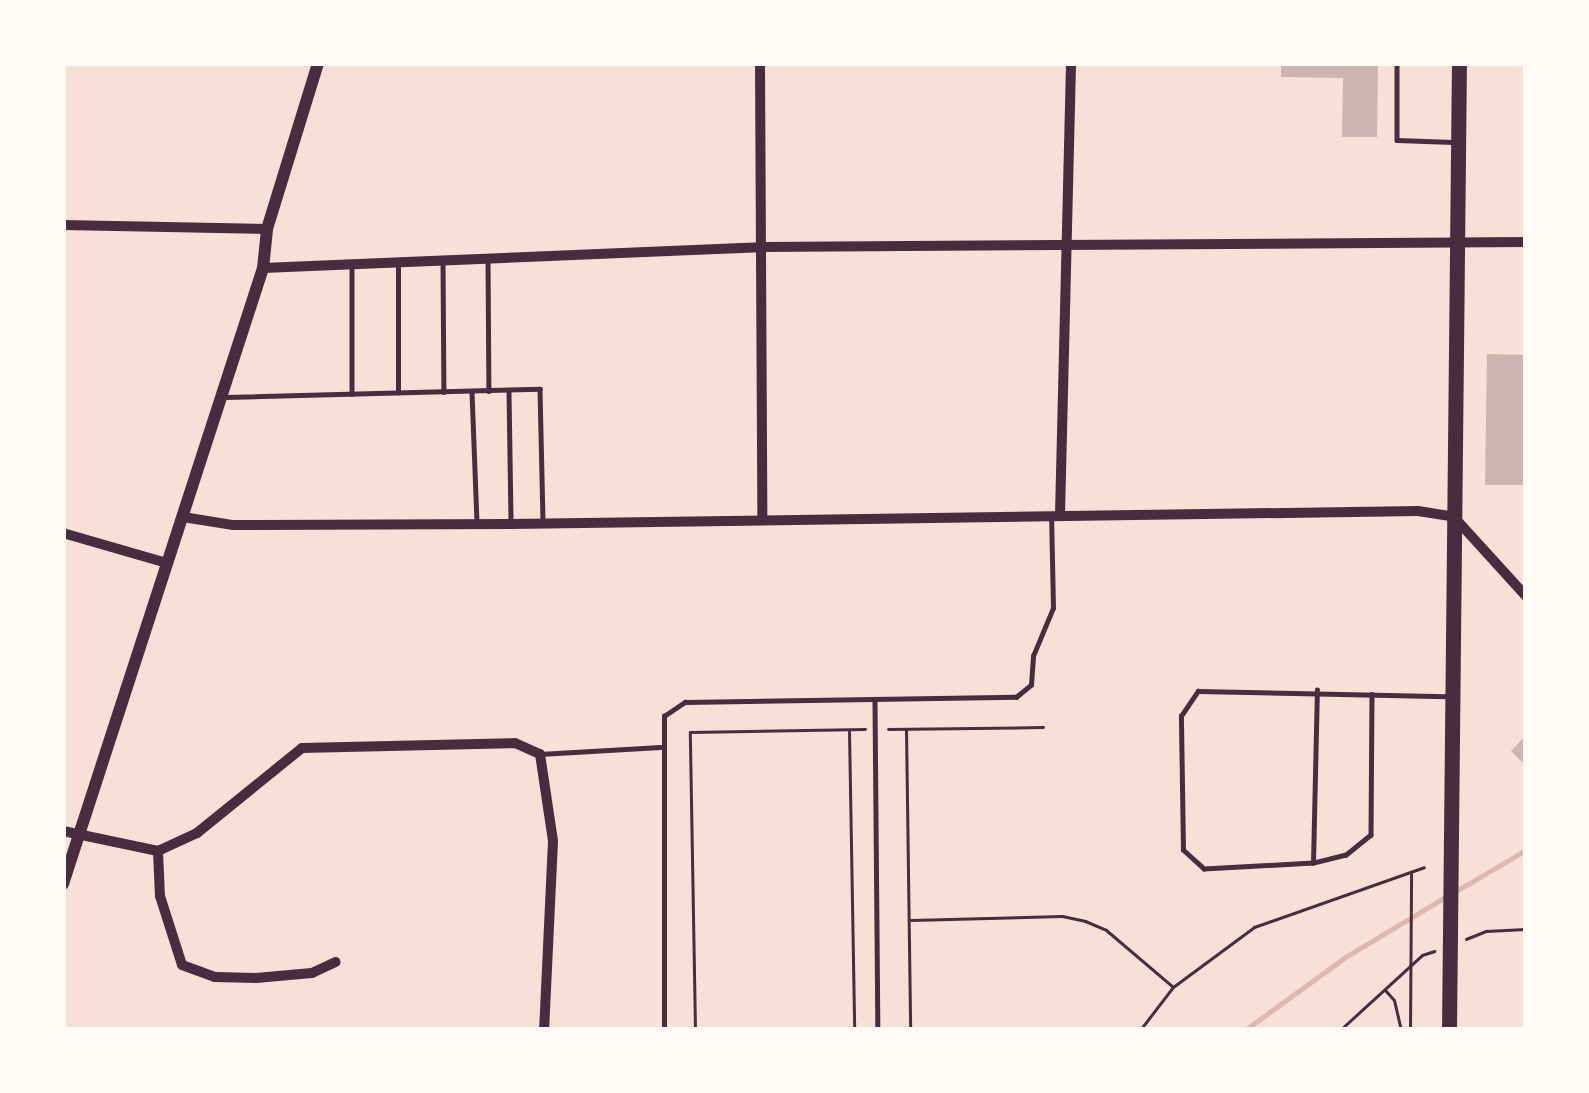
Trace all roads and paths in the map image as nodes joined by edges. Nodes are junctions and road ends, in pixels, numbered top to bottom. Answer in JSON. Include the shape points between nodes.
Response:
{"nodes":[{"id":1,"x":318,"y":63,"type":"edge"},
{"id":2,"x":760,"y":63,"type":"edge"},
{"id":3,"x":1071,"y":63,"type":"edge"},
{"id":4,"x":1397,"y":63,"type":"edge"},
{"id":5,"x":1459,"y":63,"type":"edge"},
{"id":6,"x":1458,"y":142,"type":"junction"},
{"id":7,"x":63,"y":225,"type":"edge"},
{"id":8,"x":267,"y":229,"type":"junction"},
{"id":9,"x":1458,"y":242,"type":"junction"},
{"id":10,"x":1526,"y":242,"type":"edge"},
{"id":11,"x":1067,"y":244,"type":"junction"},
{"id":12,"x":760,"y":247,"type":"junction"},
{"id":13,"x":488,"y":259,"type":"junction"},
{"id":14,"x":443,"y":260,"type":"junction"},
{"id":15,"x":398,"y":262,"type":"junction"},
{"id":16,"x":352,"y":264,"type":"junction"},
{"id":17,"x":263,"y":268,"type":"junction"},
{"id":18,"x":509,"y":390,"type":"junction"},
{"id":19,"x":472,"y":391,"type":"junction"},
{"id":20,"x":488,"y":391,"type":"junction"},
{"id":21,"x":444,"y":392,"type":"junction"},
{"id":22,"x":398,"y":393,"type":"junction"},
{"id":23,"x":352,"y":394,"type":"junction"},
{"id":24,"x":221,"y":397,"type":"junction"},
{"id":25,"x":1056,"y":516,"type":"junction"},
{"id":26,"x":1454,"y":517,"type":"junction"},
{"id":27,"x":183,"y":518,"type":"junction"},
{"id":28,"x":762,"y":519,"type":"junction"},
{"id":29,"x":478,"y":524,"type":"junction"},
{"id":30,"x":512,"y":524,"type":"junction"},
{"id":31,"x":543,"y":524,"type":"junction"},
{"id":32,"x":63,"y":533,"type":"edge"},
{"id":33,"x":167,"y":563,"type":"junction"},
{"id":34,"x":1526,"y":596,"type":"edge"},
{"id":35,"x":1317,"y":690,"type":"junction"},
{"id":36,"x":1372,"y":694,"type":"junction"},
{"id":37,"x":1452,"y":696,"type":"junction"},
{"id":38,"x":875,"y":702,"type":"junction"},
{"id":39,"x":1043,"y":727,"type":"dead end"},
{"id":40,"x":888,"y":729,"type":"dead end"},
{"id":41,"x":907,"y":729,"type":"junction"},
{"id":42,"x":849,"y":730,"type":"junction"},
{"id":43,"x":866,"y":730,"type":"dead end"},
{"id":44,"x":662,"y":746,"type":"junction"},
{"id":45,"x":540,"y":754,"type":"junction"},
{"id":46,"x":63,"y":831,"type":"edge"},
{"id":47,"x":80,"y":836,"type":"junction"},
{"id":48,"x":158,"y":851,"type":"junction"},
{"id":49,"x":1313,"y":863,"type":"junction"},
{"id":50,"x":1424,"y":867,"type":"dead end"},
{"id":51,"x":1412,"y":872,"type":"junction"},
{"id":52,"x":63,"y":884,"type":"edge"},
{"id":53,"x":909,"y":920,"type":"junction"},
{"id":54,"x":1526,"y":929,"type":"edge"},
{"id":55,"x":1465,"y":939,"type":"dead end"},
{"id":56,"x":1444,"y":947,"type":"dead end"},
{"id":57,"x":336,"y":962,"type":"dead end"},
{"id":58,"x":1173,"y":987,"type":"junction"},
{"id":59,"x":1384,"y":990,"type":"junction"},
{"id":60,"x":544,"y":1030,"type":"edge"},
{"id":61,"x":664,"y":1030,"type":"edge"},
{"id":62,"x":694,"y":1030,"type":"edge"},
{"id":63,"x":854,"y":1030,"type":"edge"},
{"id":64,"x":878,"y":1030,"type":"edge"},
{"id":65,"x":910,"y":1030,"type":"edge"},
{"id":66,"x":1140,"y":1030,"type":"edge"},
{"id":67,"x":1340,"y":1030,"type":"edge"},
{"id":68,"x":1401,"y":1030,"type":"edge"},
{"id":69,"x":1409,"y":1030,"type":"edge"},
{"id":70,"x":1449,"y":1030,"type":"edge"}],
"edges":[{"from":1,"to":8,"type":"street"},
{"from":2,"to":12,"type":"street"},
{"from":3,"to":11,"type":"street"},
{"from":4,"to":6,"type":"lane","via":[[1397,140]]},
{"from":5,"to":6,"type":"main road"},
{"from":6,"to":9,"type":"main road"},
{"from":7,"to":8,"type":"street"},
{"from":8,"to":17,"type":"street"},
{"from":9,"to":10,"type":"street"},
{"from":9,"to":11,"type":"street"},
{"from":9,"to":26,"type":"main road"},
{"from":11,"to":12,"type":"street"},
{"from":11,"to":25,"type":"street"},
{"from":12,"to":13,"type":"street"},
{"from":12,"to":28,"type":"street"},
{"from":13,"to":14,"type":"street"},
{"from":13,"to":20,"type":"lane"},
{"from":14,"to":15,"type":"street"},
{"from":14,"to":21,"type":"lane"},
{"from":15,"to":16,"type":"street"},
{"from":15,"to":22,"type":"lane"},
{"from":16,"to":17,"type":"street"},
{"from":16,"to":23,"type":"lane"},
{"from":17,"to":24,"type":"street"},
{"from":18,"to":20,"type":"lane"},
{"from":18,"to":30,"type":"lane"},
{"from":18,"to":31,"type":"lane","via":[[540,389]]},
{"from":19,"to":20,"type":"lane"},
{"from":19,"to":21,"type":"lane"},
{"from":19,"to":29,"type":"lane"},
{"from":21,"to":22,"type":"lane"},
{"from":22,"to":23,"type":"lane"},
{"from":23,"to":24,"type":"lane"},
{"from":24,"to":27,"type":"street"},
{"from":25,"to":26,"type":"street"},
{"from":25,"to":28,"type":"street"},
{"from":25,"to":38,"type":"lane","via":[[1053,608],[1033,656],[1031,685],[999,699]]},
{"from":26,"to":34,"type":"street"},
{"from":26,"to":37,"type":"main road"},
{"from":27,"to":29,"type":"street","via":[[232,525]]},
{"from":27,"to":33,"type":"street"},
{"from":28,"to":31,"type":"street"},
{"from":29,"to":30,"type":"street"},
{"from":30,"to":31,"type":"street"},
{"from":32,"to":33,"type":"street"},
{"from":33,"to":47,"type":"street"},
{"from":35,"to":36,"type":"lane"},
{"from":35,"to":49,"type":"lane"},
{"from":35,"to":49,"type":"lane","via":[[1198,691],[1181,716],[1184,850],[1204,868]]},
{"from":36,"to":37,"type":"lane"},
{"from":36,"to":49,"type":"lane","via":[[1371,835],[1346,855]]},
{"from":37,"to":70,"type":"main road"},
{"from":38,"to":44,"type":"lane","via":[[686,703],[664,716]]},
{"from":38,"to":64,"type":"lane"},
{"from":39,"to":41,"type":"path"},
{"from":40,"to":41,"type":"path"},
{"from":41,"to":53,"type":"path"},
{"from":42,"to":43,"type":"path"},
{"from":42,"to":62,"type":"path","via":[[690,732]]},
{"from":42,"to":63,"type":"path"},
{"from":44,"to":45,"type":"lane"},
{"from":44,"to":61,"type":"lane"},
{"from":45,"to":48,"type":"street","via":[[515,742],[302,748],[197,833]]},
{"from":45,"to":60,"type":"street","via":[[553,841]]},
{"from":46,"to":47,"type":"street"},
{"from":47,"to":48,"type":"street"},
{"from":47,"to":52,"type":"street"},
{"from":48,"to":57,"type":"street","via":[[160,896],[182,965],[215,977],[256,978]]},
{"from":50,"to":51,"type":"path"},
{"from":51,"to":58,"type":"path","via":[[1271,919]]},
{"from":51,"to":69,"type":"path"},
{"from":53,"to":58,"type":"path","via":[[1085,921]]},
{"from":53,"to":65,"type":"path"},
{"from":54,"to":55,"type":"path"},
{"from":56,"to":59,"type":"path"},
{"from":58,"to":66,"type":"path"},
{"from":59,"to":67,"type":"path"},
{"from":59,"to":68,"type":"path"}]}
